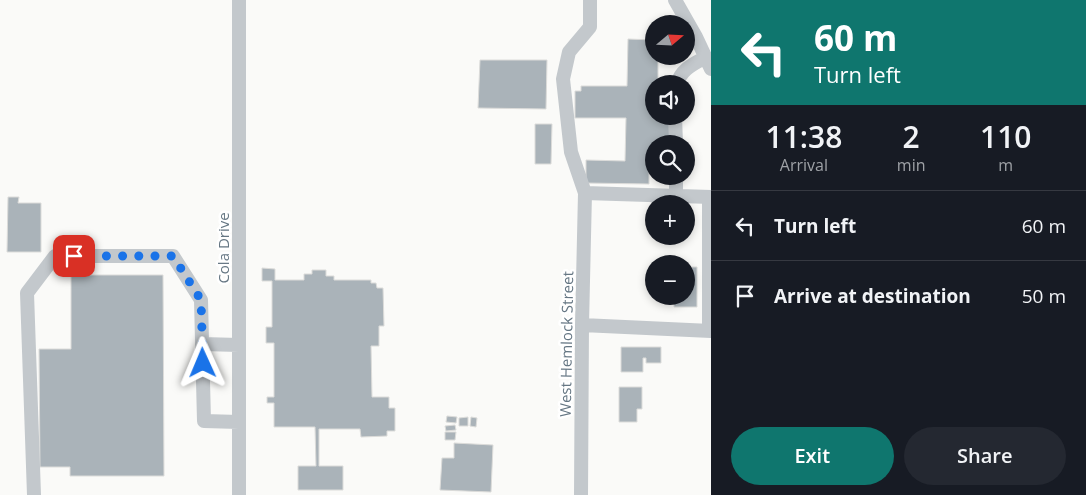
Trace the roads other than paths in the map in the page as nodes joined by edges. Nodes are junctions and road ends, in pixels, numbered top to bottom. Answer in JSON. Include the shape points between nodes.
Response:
{"nodes":[{"id":1,"x":239,"y":0,"type":"edge"},
{"id":2,"x":590,"y":0,"type":"edge"},
{"id":3,"x":675,"y":0,"type":"edge"},
{"id":4,"x":708,"y":63,"type":"edge"},
{"id":5,"x":681,"y":75,"type":"edge"},
{"id":6,"x":585,"y":193,"type":"junction"},
{"id":7,"x":645,"y":196,"type":"edge"},
{"id":8,"x":695,"y":197,"type":"edge"},
{"id":9,"x":710,"y":197,"type":"edge"},
{"id":10,"x":582,"y":326,"type":"junction"},
{"id":11,"x":710,"y":331,"type":"edge"},
{"id":12,"x":202,"y":344,"type":"junction"},
{"id":13,"x":239,"y":346,"type":"junction"},
{"id":14,"x":239,"y":422,"type":"junction"},
{"id":15,"x":34,"y":495,"type":"edge"},
{"id":16,"x":239,"y":495,"type":"edge"},
{"id":17,"x":581,"y":495,"type":"edge"}],
"edges":[{"from":1,"to":13,"type":"street","name":"Cola Drive"},
{"from":2,"to":6,"type":"street","via":[[590,27],[569,52],[563,79],[571,152]]},
{"from":3,"to":4,"type":"street"},
{"from":4,"to":5,"type":"street","via":[[686,69]]},
{"from":6,"to":7,"type":"street"},
{"from":6,"to":10,"type":"street","name":"West Hemlock Street"},
{"from":8,"to":9,"type":"street"},
{"from":9,"to":11,"type":"street"},
{"from":10,"to":11,"type":"street"},
{"from":10,"to":17,"type":"street","name":"West Hemlock Street"},
{"from":12,"to":13,"type":"street"},
{"from":12,"to":14,"type":"street","via":[[204,421]]},
{"from":12,"to":15,"type":"street","via":[[201,300],[173,256],[55,256],[27,293]]},
{"from":13,"to":14,"type":"street","name":"Cola Drive"},
{"from":14,"to":16,"type":"street","name":"Cola Drive"}]}
